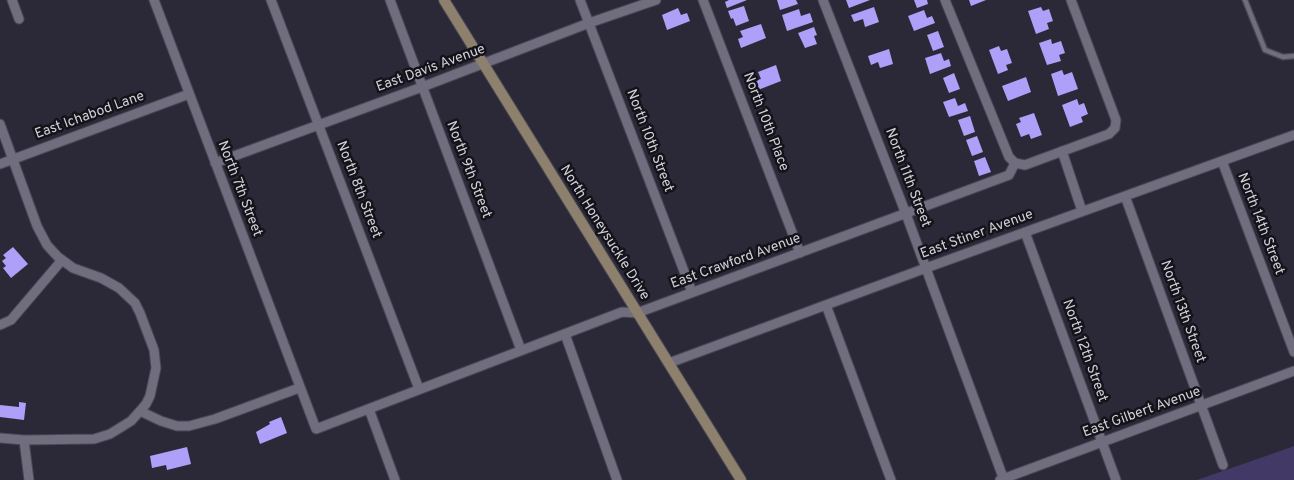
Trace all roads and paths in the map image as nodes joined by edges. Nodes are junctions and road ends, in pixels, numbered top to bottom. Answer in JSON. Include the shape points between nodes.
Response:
{"nodes":[{"id":1,"x":12,"y":0,"type":"edge"},
{"id":2,"x":154,"y":0,"type":"edge"},
{"id":3,"x":271,"y":0,"type":"edge"},
{"id":4,"x":390,"y":0,"type":"edge"},
{"id":5,"x":444,"y":0,"type":"edge"},
{"id":6,"x":580,"y":0,"type":"edge"},
{"id":7,"x":656,"y":0,"type":"edge"},
{"id":8,"x":703,"y":0,"type":"edge"},
{"id":9,"x":823,"y":0,"type":"edge"},
{"id":10,"x":945,"y":0,"type":"edge"},
{"id":11,"x":1071,"y":0,"type":"edge"},
{"id":12,"x":1245,"y":0,"type":"edge"},
{"id":13,"x":19,"y":18,"type":"dead end"},
{"id":14,"x":589,"y":23,"type":"junction"},
{"id":15,"x":1294,"y":56,"type":"edge"},
{"id":16,"x":484,"y":64,"type":"junction"},
{"id":17,"x":422,"y":87,"type":"junction"},
{"id":18,"x":189,"y":94,"type":"junction"},
{"id":19,"x":0,"y":124,"type":"edge"},
{"id":20,"x":319,"y":124,"type":"junction"},
{"id":21,"x":1294,"y":135,"type":"edge"},
{"id":22,"x":1062,"y":151,"type":"junction"},
{"id":23,"x":12,"y":159,"type":"junction"},
{"id":24,"x":1222,"y":161,"type":"junction"},
{"id":25,"x":215,"y":163,"type":"junction"},
{"id":26,"x":1015,"y":163,"type":"junction"},
{"id":27,"x":0,"y":164,"type":"edge"},
{"id":28,"x":1126,"y":196,"type":"junction"},
{"id":29,"x":1082,"y":212,"type":"junction"},
{"id":30,"x":906,"y":214,"type":"junction"},
{"id":31,"x":1025,"y":232,"type":"junction"},
{"id":32,"x":800,"y":253,"type":"junction"},
{"id":33,"x":62,"y":260,"type":"junction"},
{"id":34,"x":926,"y":268,"type":"junction"},
{"id":35,"x":692,"y":292,"type":"junction"},
{"id":36,"x":826,"y":305,"type":"junction"},
{"id":37,"x":637,"y":313,"type":"junction"},
{"id":38,"x":0,"y":325,"type":"edge"},
{"id":39,"x":565,"y":334,"type":"junction"},
{"id":40,"x":521,"y":350,"type":"junction"},
{"id":41,"x":1294,"y":352,"type":"edge"},
{"id":42,"x":669,"y":363,"type":"junction"},
{"id":43,"x":1294,"y":371,"type":"edge"},
{"id":44,"x":299,"y":388,"type":"junction"},
{"id":45,"x":419,"y":390,"type":"junction"},
{"id":46,"x":1201,"y":406,"type":"junction"},
{"id":47,"x":369,"y":409,"type":"junction"},
{"id":48,"x":140,"y":410,"type":"junction"},
{"id":49,"x":0,"y":438,"type":"edge"},
{"id":50,"x":24,"y":440,"type":"junction"},
{"id":51,"x":1102,"y":442,"type":"junction"},
{"id":52,"x":1223,"y":465,"type":"dead end"},
{"id":53,"x":29,"y":480,"type":"edge"},
{"id":54,"x":395,"y":480,"type":"edge"},
{"id":55,"x":617,"y":480,"type":"edge"},
{"id":56,"x":741,"y":480,"type":"edge"},
{"id":57,"x":891,"y":480,"type":"edge"},
{"id":58,"x":1002,"y":480,"type":"edge"},
{"id":59,"x":1116,"y":480,"type":"edge"}],
"edges":[{"from":1,"to":13,"type":"street"},
{"from":2,"to":18,"type":"street","name":"North 7th Street"},
{"from":3,"to":20,"type":"street","name":"North 8th Street"},
{"from":4,"to":17,"type":"street","name":"North 9th Street"},
{"from":5,"to":16,"type":"street","name":"North Honeysuckle Drive"},
{"from":6,"to":14,"type":"street","name":"North 10th Street"},
{"from":7,"to":14,"type":"street","name":"East Davis Avenue"},
{"from":8,"to":32,"type":"street","name":"North 10th Place"},
{"from":9,"to":30,"type":"street","name":"North 11th Street"},
{"from":10,"to":26,"type":"street","via":[[1009,157]]},
{"from":11,"to":22,"type":"street","via":[[1116,120],[1115,128],[1109,134]]},
{"from":12,"to":15,"type":"lane","via":[[1265,50],[1283,57]]},
{"from":14,"to":16,"type":"street","name":"East Davis Avenue"},
{"from":14,"to":35,"type":"street","name":"North 10th Street"},
{"from":16,"to":17,"type":"street","name":"East Davis Avenue"},
{"from":16,"to":37,"type":"street","name":"North Honeysuckle Drive"},
{"from":17,"to":20,"type":"street","name":"East Davis Avenue"},
{"from":17,"to":40,"type":"street","name":"North 9th Street"},
{"from":18,"to":23,"type":"street","name":"East Ichabod Lane"},
{"from":18,"to":25,"type":"street","name":"North 7th Street"},
{"from":19,"to":23,"type":"street"},
{"from":20,"to":25,"type":"street","name":"East Davis Avenue"},
{"from":20,"to":45,"type":"street","name":"North 8th Street"},
{"from":21,"to":24,"type":"street","name":"East Stiner Avenue"},
{"from":22,"to":26,"type":"street","via":[[1025,165]]},
{"from":22,"to":29,"type":"street"},
{"from":23,"to":27,"type":"street","name":"East Ichabod Lane"},
{"from":23,"to":33,"type":"street","via":[[41,233],[47,245]]},
{"from":24,"to":28,"type":"street","name":"East Stiner Avenue"},
{"from":24,"to":41,"type":"street","name":"North 14th Street"},
{"from":25,"to":44,"type":"street","name":"North 7th Street"},
{"from":26,"to":30,"type":"street","name":"East Crawford Avenue","via":[[1009,175]]},
{"from":28,"to":29,"type":"street","name":"East Stiner Avenue"},
{"from":28,"to":46,"type":"street","name":"North 13th Street"},
{"from":29,"to":31,"type":"street","name":"East Stiner Avenue"},
{"from":30,"to":32,"type":"street","name":"East Crawford Avenue"},
{"from":30,"to":34,"type":"street","name":"North 11th Street"},
{"from":31,"to":34,"type":"street","name":"East Stiner Avenue"},
{"from":31,"to":51,"type":"street","name":"North 12th Street"},
{"from":32,"to":35,"type":"street","name":"East Crawford Avenue"},
{"from":33,"to":38,"type":"street","via":[[10,320]]},
{"from":33,"to":48,"type":"street","via":[[119,288],[135,303],[154,350],[156,368],[150,396]]},
{"from":34,"to":36,"type":"street","name":"East Stiner Avenue"},
{"from":34,"to":58,"type":"street","name":"North 11th Street"},
{"from":35,"to":37,"type":"street","name":"East Crawford Avenue"},
{"from":36,"to":42,"type":"street","name":"East Stiner Avenue"},
{"from":36,"to":57,"type":"street"},
{"from":37,"to":39,"type":"street","name":"East Crawford Avenue","via":[[622,312]]},
{"from":37,"to":42,"type":"street","name":"North Honeysuckle Drive"},
{"from":39,"to":40,"type":"street","name":"East Crawford Avenue"},
{"from":39,"to":55,"type":"street"},
{"from":40,"to":45,"type":"street","name":"East Crawford Avenue"},
{"from":42,"to":56,"type":"street","name":"North Honeysuckle Drive"},
{"from":43,"to":46,"type":"street","name":"East Gilbert Avenue"},
{"from":44,"to":47,"type":"street","name":"East Crawford Avenue","via":[[316,429]]},
{"from":44,"to":48,"type":"street","via":[[215,420],[189,426],[161,421]]},
{"from":45,"to":47,"type":"street","name":"East Crawford Avenue"},
{"from":46,"to":51,"type":"street","name":"East Gilbert Avenue"},
{"from":46,"to":52,"type":"street","name":"North 13th Street"},
{"from":47,"to":54,"type":"street"},
{"from":48,"to":50,"type":"street","via":[[131,421],[110,434],[94,439]]},
{"from":49,"to":50,"type":"street"},
{"from":50,"to":53,"type":"street"},
{"from":51,"to":58,"type":"street","name":"East Gilbert Avenue"},
{"from":51,"to":59,"type":"street","name":"North 12th Street"}]}
